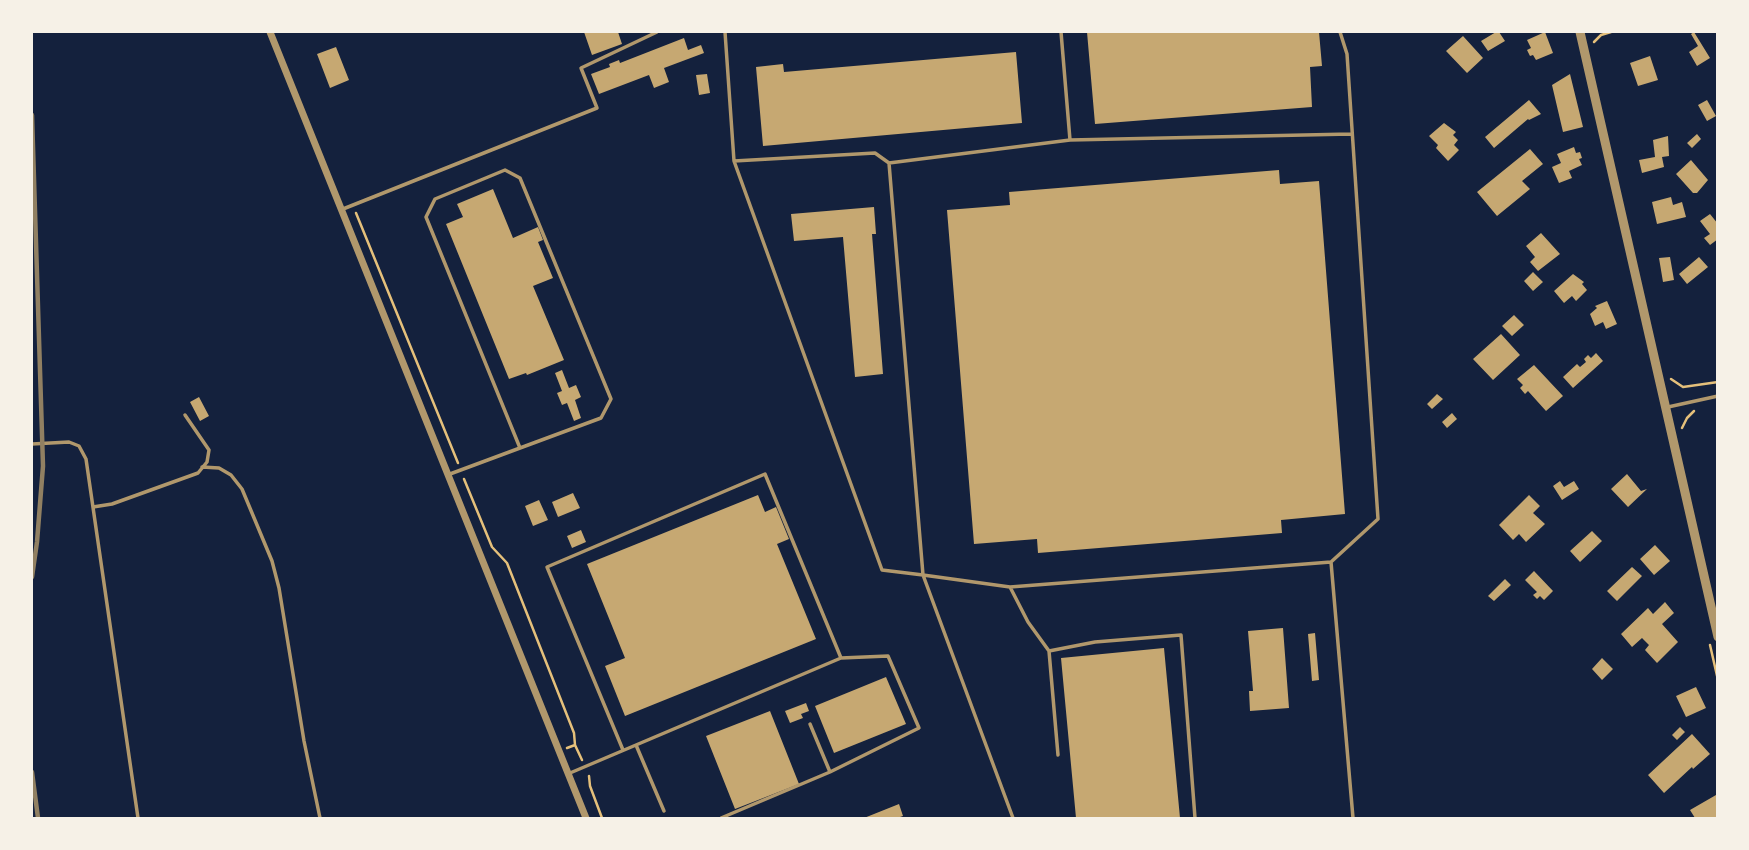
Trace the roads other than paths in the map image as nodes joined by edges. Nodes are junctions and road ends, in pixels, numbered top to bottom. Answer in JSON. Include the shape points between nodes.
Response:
{"nodes":[{"id":1,"x":270,"y":32,"type":"edge"},
{"id":2,"x":657,"y":32,"type":"edge"},
{"id":3,"x":725,"y":32,"type":"edge"},
{"id":4,"x":1061,"y":32,"type":"edge"},
{"id":5,"x":1340,"y":32,"type":"edge"},
{"id":6,"x":1580,"y":32,"type":"edge"},
{"id":7,"x":1352,"y":134,"type":"junction"},
{"id":8,"x":1070,"y":140,"type":"junction"},
{"id":9,"x":734,"y":161,"type":"junction"},
{"id":10,"x":888,"y":163,"type":"junction"},
{"id":11,"x":341,"y":210,"type":"junction"},
{"id":12,"x":1717,"y":396,"type":"edge"},
{"id":13,"x":1666,"y":408,"type":"junction"},
{"id":14,"x":185,"y":415,"type":"dead end"},
{"id":15,"x":32,"y":444,"type":"edge"},
{"id":16,"x":520,"y":448,"type":"junction"},
{"id":17,"x":202,"y":467,"type":"junction"},
{"id":18,"x":448,"y":475,"type":"junction"},
{"id":19,"x":93,"y":507,"type":"junction"},
{"id":20,"x":1331,"y":562,"type":"junction"},
{"id":21,"x":923,"y":575,"type":"junction"},
{"id":22,"x":1010,"y":587,"type":"junction"},
{"id":23,"x":1717,"y":637,"type":"edge"},
{"id":24,"x":1049,"y":651,"type":"junction"},
{"id":25,"x":841,"y":658,"type":"junction"},
{"id":26,"x":810,"y":724,"type":"dead end"},
{"id":27,"x":636,"y":745,"type":"junction"},
{"id":28,"x":623,"y":750,"type":"junction"},
{"id":29,"x":1058,"y":755,"type":"dead end"},
{"id":30,"x":830,"y":772,"type":"junction"},
{"id":31,"x":568,"y":774,"type":"junction"},
{"id":32,"x":664,"y":811,"type":"dead end"},
{"id":33,"x":138,"y":818,"type":"edge"},
{"id":34,"x":320,"y":818,"type":"edge"},
{"id":35,"x":586,"y":818,"type":"edge"},
{"id":36,"x":721,"y":818,"type":"edge"},
{"id":37,"x":1013,"y":818,"type":"edge"},
{"id":38,"x":1195,"y":818,"type":"edge"},
{"id":39,"x":1353,"y":818,"type":"edge"}],
"edges":[{"from":1,"to":11,"type":"street"},
{"from":2,"to":11,"type":"lane","via":[[581,68],[597,108]]},
{"from":3,"to":9,"type":"lane"},
{"from":4,"to":8,"type":"lane"},
{"from":5,"to":7,"type":"lane","via":[[1347,54]]},
{"from":6,"to":13,"type":"street"},
{"from":7,"to":8,"type":"lane"},
{"from":7,"to":20,"type":"lane","via":[[1378,519]]},
{"from":8,"to":10,"type":"lane"},
{"from":9,"to":10,"type":"lane","via":[[875,153]]},
{"from":9,"to":21,"type":"lane","via":[[882,570]]},
{"from":10,"to":21,"type":"lane"},
{"from":11,"to":18,"type":"street"},
{"from":12,"to":13,"type":"lane"},
{"from":13,"to":23,"type":"street"},
{"from":14,"to":17,"type":"lane","via":[[209,450]]},
{"from":15,"to":19,"type":"lane","via":[[69,442],[79,446],[86,459]]},
{"from":16,"to":16,"type":"lane","via":[[601,418],[611,399],[520,178],[505,170],[435,199],[426,217]]},
{"from":16,"to":18,"type":"lane"},
{"from":17,"to":19,"type":"lane","via":[[198,473]]},
{"from":17,"to":34,"type":"lane","via":[[219,468],[242,489],[272,561]]},
{"from":18,"to":31,"type":"street"},
{"from":19,"to":33,"type":"lane"},
{"from":20,"to":22,"type":"lane"},
{"from":20,"to":39,"type":"lane"},
{"from":21,"to":22,"type":"lane"},
{"from":21,"to":37,"type":"lane"},
{"from":22,"to":24,"type":"lane"},
{"from":24,"to":29,"type":"lane"},
{"from":24,"to":38,"type":"lane","via":[[1181,635]]},
{"from":25,"to":27,"type":"lane"},
{"from":25,"to":28,"type":"lane","via":[[765,474],[547,567]]},
{"from":25,"to":30,"type":"lane","via":[[888,656],[919,728]]},
{"from":26,"to":30,"type":"lane"},
{"from":27,"to":28,"type":"lane"},
{"from":27,"to":32,"type":"lane"},
{"from":28,"to":31,"type":"lane"},
{"from":30,"to":36,"type":"lane"},
{"from":31,"to":35,"type":"street"}]}
